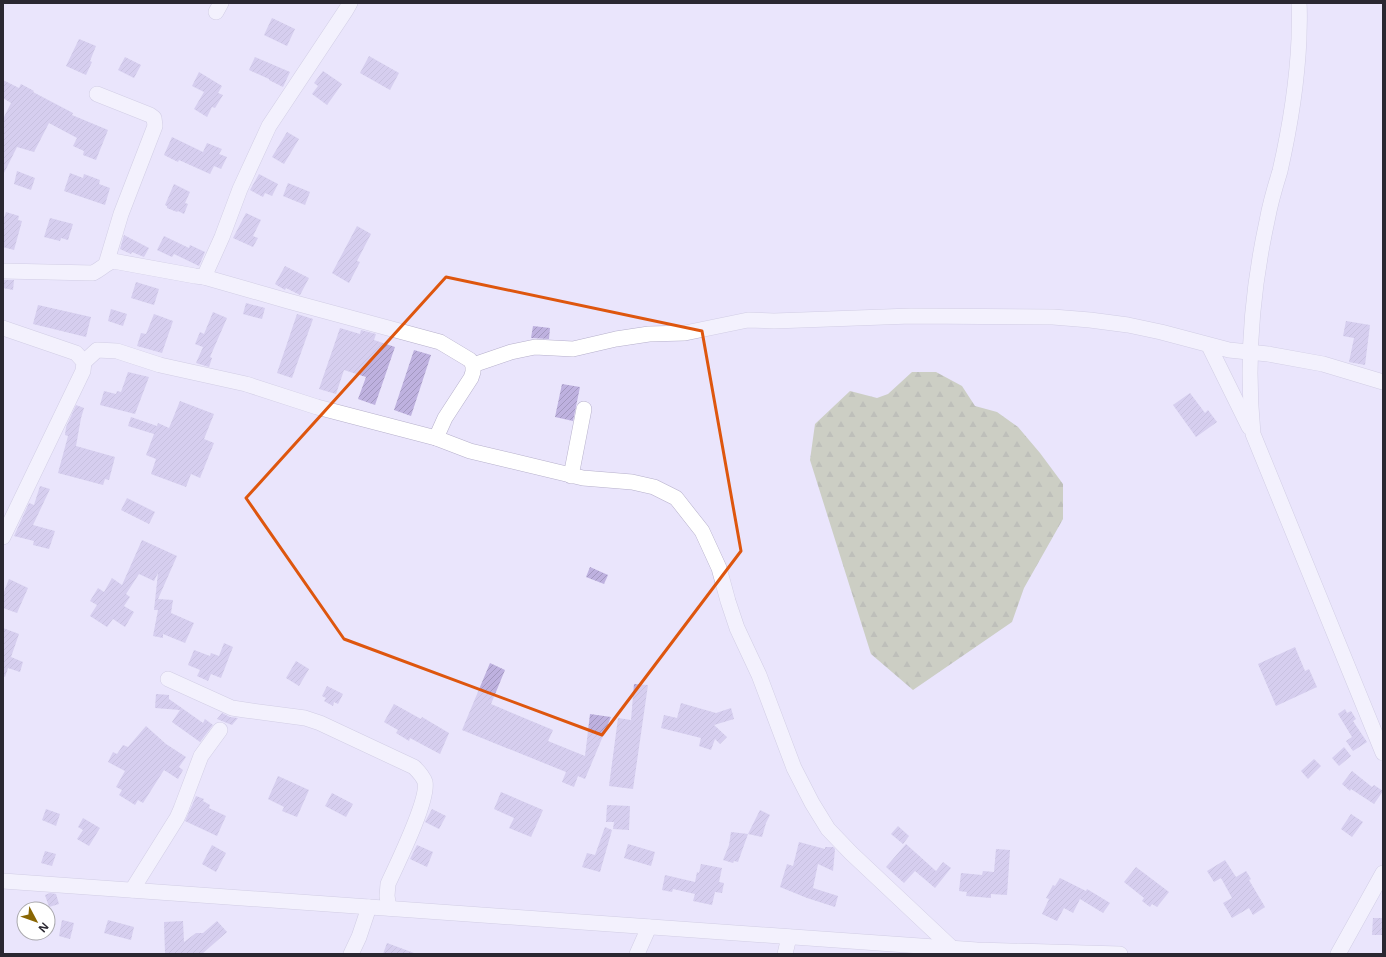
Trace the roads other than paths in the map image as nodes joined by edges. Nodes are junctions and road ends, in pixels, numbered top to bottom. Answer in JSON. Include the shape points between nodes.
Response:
{"nodes":[{"id":1,"x":350,"y":3,"type":"edge"},
{"id":2,"x":1299,"y":3,"type":"edge"},
{"id":3,"x":97,"y":94,"type":"dead end"},
{"id":4,"x":106,"y":264,"type":"junction"},
{"id":5,"x":3,"y":271,"type":"edge"},
{"id":6,"x":204,"y":277,"type":"junction"},
{"id":7,"x":3,"y":328,"type":"edge"},
{"id":8,"x":1209,"y":346,"type":"junction"},
{"id":9,"x":1251,"y":353,"type":"junction"},
{"id":10,"x":84,"y":362,"type":"junction"},
{"id":11,"x":473,"y":366,"type":"junction"},
{"id":12,"x":1383,"y":382,"type":"edge"},
{"id":13,"x":584,"y":409,"type":"dead end"},
{"id":14,"x":1253,"y":434,"type":"junction"},
{"id":15,"x":436,"y":438,"type":"junction"},
{"id":16,"x":571,"y":476,"type":"junction"},
{"id":17,"x":3,"y":537,"type":"edge"},
{"id":18,"x":168,"y":679,"type":"dead end"},
{"id":19,"x":220,"y":730,"type":"dead end"},
{"id":20,"x":1383,"y":753,"type":"edge"},
{"id":21,"x":1383,"y":873,"type":"edge"},
{"id":22,"x":3,"y":881,"type":"edge"},
{"id":23,"x":132,"y":890,"type":"junction"},
{"id":24,"x":369,"y":907,"type":"junction"},
{"id":25,"x":389,"y":908,"type":"junction"},
{"id":26,"x":649,"y":927,"type":"junction"},
{"id":27,"x":789,"y":937,"type":"junction"},
{"id":28,"x":864,"y":948,"type":"edge"},
{"id":29,"x":952,"y":948,"type":"junction"},
{"id":30,"x":1038,"y":953,"type":"edge"},
{"id":31,"x":351,"y":954,"type":"edge"},
{"id":32,"x":637,"y":954,"type":"edge"},
{"id":33,"x":785,"y":954,"type":"edge"},
{"id":34,"x":1120,"y":954,"type":"edge"},
{"id":35,"x":1338,"y":954,"type":"edge"}],
"edges":[{"from":1,"to":6,"type":"street","via":[[269,126]]},
{"from":2,"to":9,"type":"street","via":[[1298,68],[1293,106],[1256,274]]},
{"from":3,"to":4,"type":"street","via":[[150,115],[154,118],[155,126],[121,214]]},
{"from":4,"to":5,"type":"street","via":[[93,273]]},
{"from":4,"to":6,"type":"street","via":[[113,261]]},
{"from":6,"to":11,"type":"street","via":[[440,342],[465,356]]},
{"from":7,"to":10,"type":"street","via":[[76,353]]},
{"from":8,"to":9,"type":"street"},
{"from":8,"to":11,"type":"street","via":[[1128,325],[1054,317],[911,316],[748,320],[686,333],[649,334],[573,348],[534,347],[511,352]]},
{"from":8,"to":14,"type":"street"},
{"from":9,"to":12,"type":"street","via":[[1323,364]]},
{"from":9,"to":14,"type":"street","via":[[1250,408]]},
{"from":10,"to":15,"type":"street","via":[[97,350],[117,351],[160,365],[246,384],[317,407]]},
{"from":10,"to":17,"type":"street","via":[[83,371]]},
{"from":11,"to":15,"type":"street","via":[[471,378],[445,418]]},
{"from":13,"to":16,"type":"street"},
{"from":14,"to":20,"type":"street"},
{"from":15,"to":16,"type":"street","via":[[470,451]]},
{"from":16,"to":29,"type":"street","via":[[632,482],[654,487],[676,498],[702,531],[719,568],[737,628],[759,675],[794,768],[812,803],[828,829],[851,853]]},
{"from":18,"to":25,"type":"street","via":[[232,708],[304,718],[320,723],[418,771],[425,781],[421,807],[388,884]]},
{"from":19,"to":23,"type":"street","via":[[201,756],[182,809]]},
{"from":21,"to":35,"type":"street"},
{"from":22,"to":23,"type":"street"},
{"from":23,"to":24,"type":"street"},
{"from":24,"to":25,"type":"street"},
{"from":24,"to":31,"type":"street"},
{"from":25,"to":26,"type":"street"},
{"from":26,"to":27,"type":"street"},
{"from":26,"to":32,"type":"street"},
{"from":27,"to":28,"type":"street"},
{"from":27,"to":33,"type":"street"},
{"from":28,"to":29,"type":"street"},
{"from":29,"to":30,"type":"street"},
{"from":30,"to":34,"type":"street"}]}
